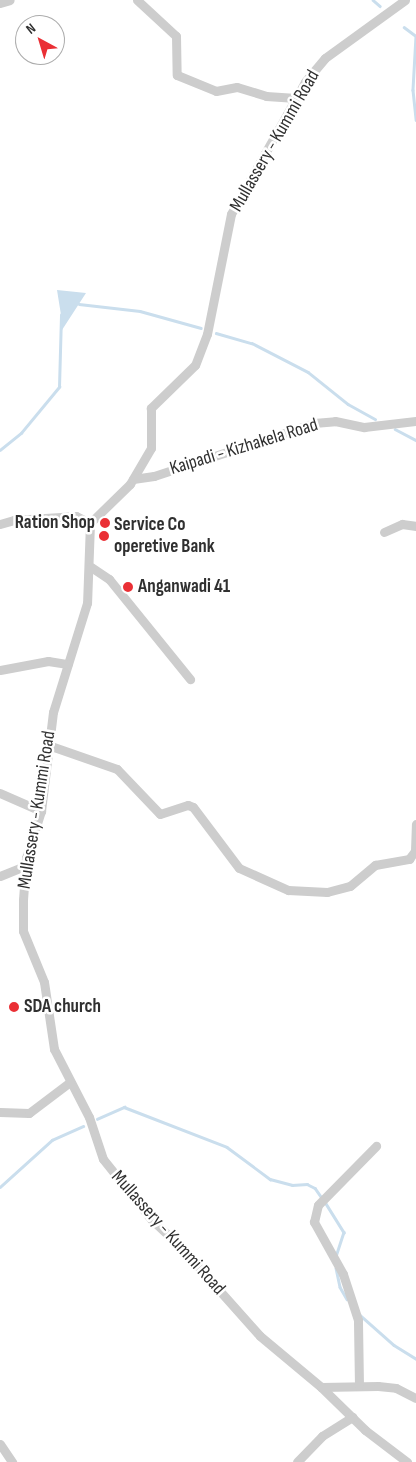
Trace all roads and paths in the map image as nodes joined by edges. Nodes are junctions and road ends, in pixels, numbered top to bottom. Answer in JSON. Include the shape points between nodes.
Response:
{"nodes":[{"id":1,"x":10,"y":0,"type":"edge"},
{"id":2,"x":137,"y":0,"type":"edge"},
{"id":3,"x":405,"y":0,"type":"edge"},
{"id":4,"x":0,"y":3,"type":"edge"},
{"id":5,"x":296,"y":98,"type":"junction"},
{"id":6,"x":416,"y":421,"type":"edge"},
{"id":7,"x":133,"y":479,"type":"junction"},
{"id":8,"x":90,"y":523,"type":"junction"},
{"id":9,"x":0,"y":524,"type":"edge"},
{"id":10,"x":416,"y":526,"type":"edge"},
{"id":11,"x":384,"y":532,"type":"dead end"},
{"id":12,"x":90,"y":567,"type":"junction"},
{"id":13,"x":68,"y":664,"type":"junction"},
{"id":14,"x":0,"y":670,"type":"edge"},
{"id":15,"x":190,"y":680,"type":"dead end"},
{"id":16,"x":48,"y":746,"type":"junction"},
{"id":17,"x":0,"y":793,"type":"edge"},
{"id":18,"x":41,"y":811,"type":"junction"},
{"id":19,"x":416,"y":824,"type":"edge"},
{"id":20,"x":25,"y":866,"type":"junction"},
{"id":21,"x":0,"y":876,"type":"edge"},
{"id":22,"x":70,"y":1082,"type":"junction"},
{"id":23,"x":0,"y":1112,"type":"edge"},
{"id":24,"x":376,"y":1146,"type":"dead end"},
{"id":25,"x":359,"y":1386,"type":"junction"},
{"id":26,"x":321,"y":1387,"type":"junction"},
{"id":27,"x":416,"y":1398,"type":"edge"},
{"id":28,"x":353,"y":1416,"type":"junction"},
{"id":29,"x":0,"y":1444,"type":"edge"},
{"id":30,"x":12,"y":1462,"type":"edge"},
{"id":31,"x":297,"y":1462,"type":"edge"},
{"id":32,"x":407,"y":1462,"type":"edge"}],
"edges":[{"from":1,"to":4,"type":"street"},
{"from":2,"to":5,"type":"street","via":[[176,36],[177,75],[216,91],[237,87],[266,96]]},
{"from":3,"to":5,"type":"street","name":"Mullassery - Kummi Road","via":[[325,58]]},
{"from":5,"to":7,"type":"street","name":"Mullassery - Kummi Road","via":[[231,214],[208,334],[195,365],[151,408],[151,448]]},
{"from":6,"to":7,"type":"street","name":"Kaipadi - Kizhakela Road","via":[[364,427],[335,421],[314,423],[177,465],[154,476]]},
{"from":7,"to":8,"type":"street","name":"Mullassery - Kummi Road"},
{"from":8,"to":9,"type":"street","via":[[76,516],[14,520]]},
{"from":8,"to":12,"type":"street","name":"Mullassery - Kummi Road"},
{"from":10,"to":11,"type":"street","via":[[402,524]]},
{"from":12,"to":13,"type":"street","name":"Mullassery - Kummi Road","via":[[84,617]]},
{"from":12,"to":15,"type":"street","via":[[109,579]]},
{"from":13,"to":14,"type":"street","via":[[48,661]]},
{"from":13,"to":16,"type":"street","name":"Mullassery - Kummi Road","via":[[53,712]]},
{"from":16,"to":18,"type":"street","name":"Mullassery - Kummi Road"},
{"from":16,"to":19,"type":"street","via":[[118,769],[160,814],[188,805],[193,807],[239,868],[288,890],[327,892],[350,886],[372,866],[409,859],[415,852]]},
{"from":17,"to":18,"type":"street"},
{"from":18,"to":20,"type":"street","name":"Mullassery - Kummi Road"},
{"from":20,"to":21,"type":"street"},
{"from":20,"to":22,"type":"street","name":"Mullassery - Kummi Road","via":[[23,931],[44,982],[54,1050]]},
{"from":22,"to":23,"type":"street","via":[[29,1113]]},
{"from":22,"to":26,"type":"street","name":"Mullassery - Kummi Road","via":[[89,1118],[103,1159],[151,1219],[178,1244],[260,1336]]},
{"from":24,"to":25,"type":"street","via":[[318,1205],[314,1222],[343,1274],[358,1320]]},
{"from":25,"to":26,"type":"street"},
{"from":25,"to":27,"type":"street","via":[[396,1388]]},
{"from":26,"to":28,"type":"street","name":"Mullassery - Kummi Road"},
{"from":28,"to":31,"type":"street","via":[[322,1436]]},
{"from":28,"to":32,"type":"street","name":"Mullassery - Kummi Road"},
{"from":29,"to":30,"type":"street"}]}
